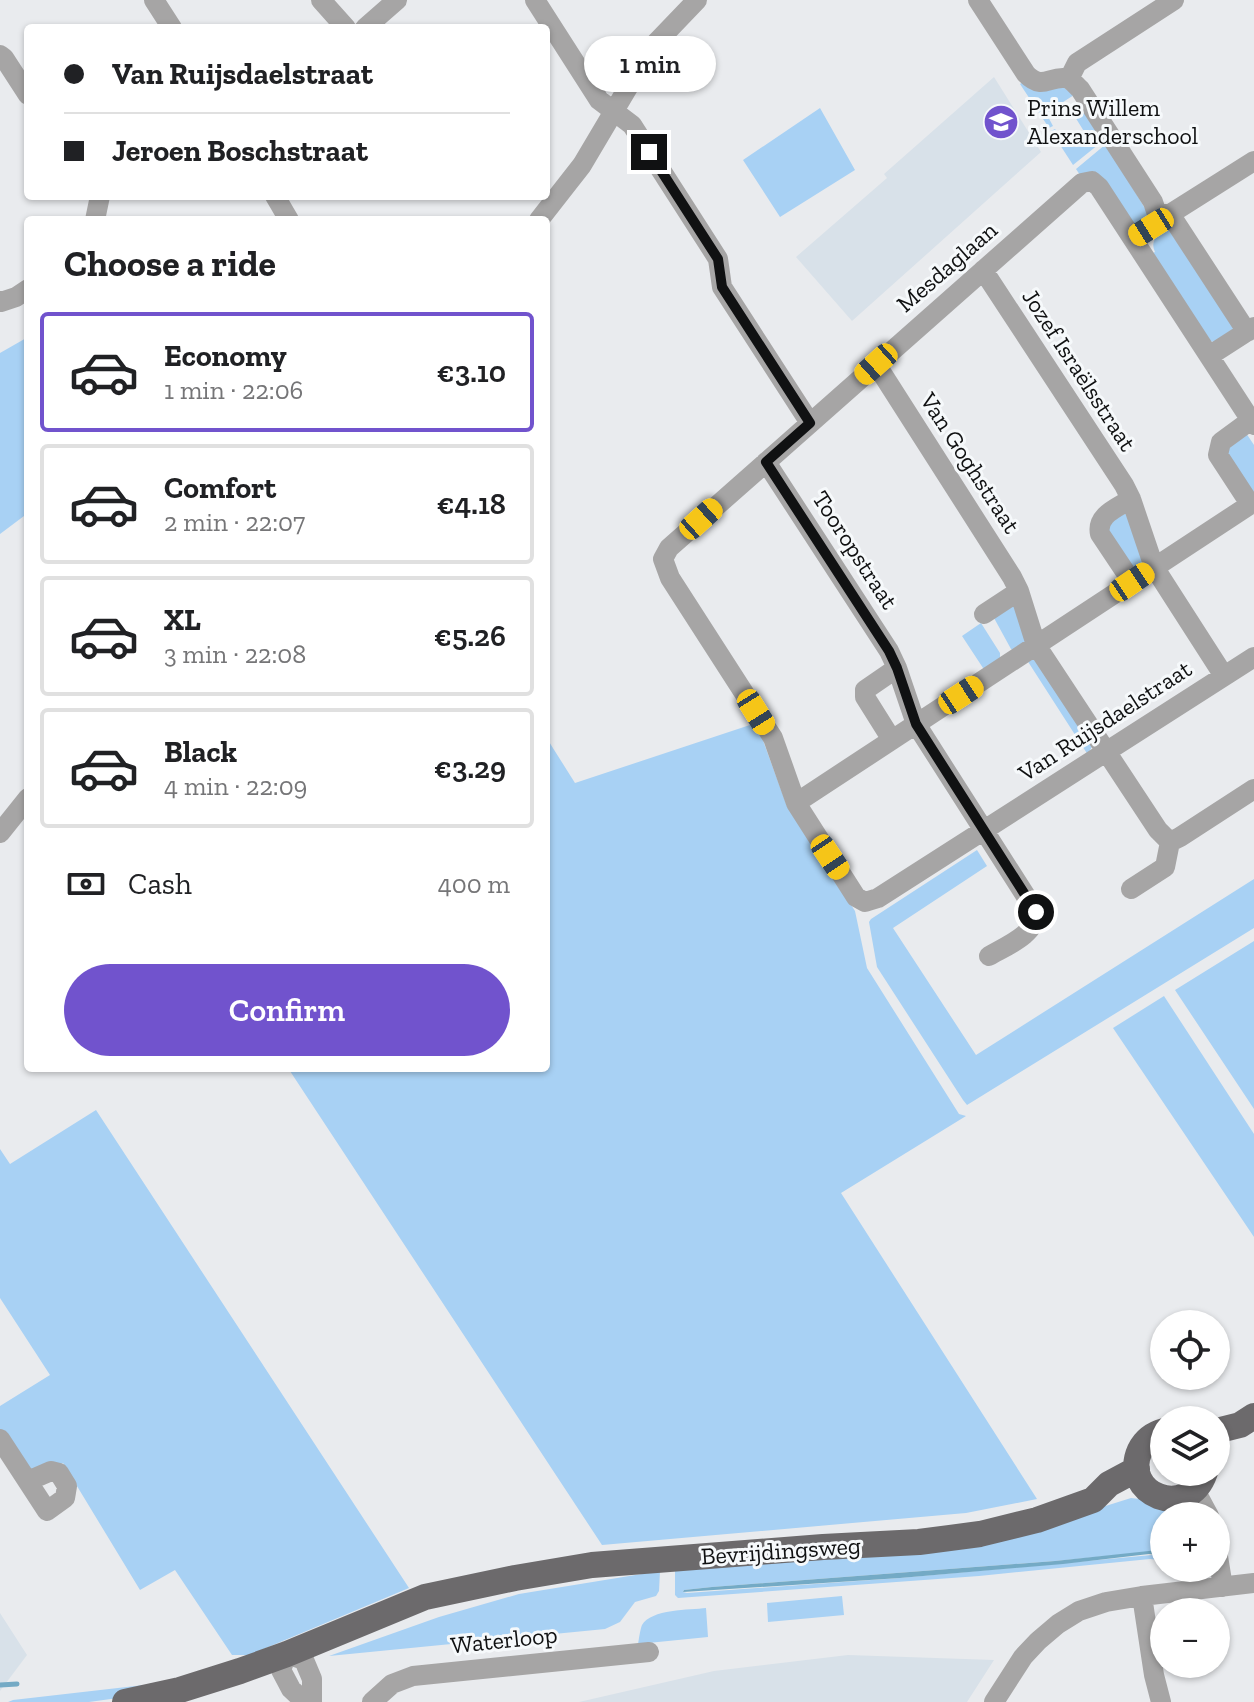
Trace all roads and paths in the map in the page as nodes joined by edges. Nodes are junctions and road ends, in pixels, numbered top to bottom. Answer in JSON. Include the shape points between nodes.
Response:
{"nodes":[{"id":1,"x":154,"y":0,"type":"edge"},
{"id":2,"x":321,"y":0,"type":"edge"},
{"id":3,"x":397,"y":0,"type":"edge"},
{"id":4,"x":535,"y":0,"type":"edge"},
{"id":5,"x":697,"y":0,"type":"edge"},
{"id":6,"x":978,"y":0,"type":"edge"},
{"id":7,"x":1174,"y":0,"type":"edge"},
{"id":8,"x":169,"y":24,"type":"edge"},
{"id":9,"x":342,"y":24,"type":"edge"},
{"id":10,"x":370,"y":24,"type":"edge"},
{"id":11,"x":0,"y":55,"type":"edge"},
{"id":12,"x":1069,"y":79,"type":"junction"},
{"id":13,"x":24,"y":89,"type":"edge"},
{"id":14,"x":614,"y":111,"type":"junction"},
{"id":15,"x":1254,"y":161,"type":"edge"},
{"id":16,"x":1164,"y":214,"type":"junction"},
{"id":17,"x":542,"y":216,"type":"edge"},
{"id":18,"x":1133,"y":239,"type":"junction"},
{"id":19,"x":983,"y":270,"type":"junction"},
{"id":20,"x":24,"y":292,"type":"edge"},
{"id":21,"x":0,"y":301,"type":"edge"},
{"id":22,"x":1250,"y":330,"type":"edge"},
{"id":23,"x":1209,"y":356,"type":"junction"},
{"id":24,"x":876,"y":364,"type":"junction"},
{"id":25,"x":1253,"y":422,"type":"edge"},
{"id":26,"x":810,"y":423,"type":"junction"},
{"id":27,"x":766,"y":462,"type":"junction"},
{"id":28,"x":1131,"y":499,"type":"junction"},
{"id":29,"x":1252,"y":503,"type":"edge"},
{"id":30,"x":1154,"y":567,"type":"junction"},
{"id":31,"x":1132,"y":582,"type":"junction"},
{"id":32,"x":1019,"y":591,"type":"junction"},
{"id":33,"x":984,"y":614,"type":"dead end"},
{"id":34,"x":1036,"y":645,"type":"junction"},
{"id":35,"x":1254,"y":657,"type":"edge"},
{"id":36,"x":897,"y":668,"type":"junction"},
{"id":37,"x":1224,"y":676,"type":"junction"},
{"id":38,"x":916,"y":724,"type":"junction"},
{"id":39,"x":892,"y":740,"type":"junction"},
{"id":40,"x":1106,"y":752,"type":"junction"},
{"id":41,"x":1254,"y":789,"type":"edge"},
{"id":42,"x":24,"y":803,"type":"edge"},
{"id":43,"x":796,"y":803,"type":"junction"},
{"id":44,"x":984,"y":830,"type":"junction"},
{"id":45,"x":0,"y":833,"type":"edge"},
{"id":46,"x":1170,"y":842,"type":"junction"},
{"id":47,"x":1131,"y":889,"type":"dead end"},
{"id":48,"x":989,"y":956,"type":"dead end"},
{"id":49,"x":1237,"y":1424,"type":"edge"},
{"id":50,"x":1150,"y":1437,"type":"edge"},
{"id":51,"x":0,"y":1439,"type":"edge"},
{"id":52,"x":1230,"y":1441,"type":"edge"},
{"id":53,"x":1140,"y":1478,"type":"junction"},
{"id":54,"x":28,"y":1481,"type":"dead end"},
{"id":55,"x":1193,"y":1494,"type":"edge"},
{"id":56,"x":1222,"y":1582,"type":"edge"},
{"id":57,"x":1254,"y":1583,"type":"edge"},
{"id":58,"x":1223,"y":1587,"type":"junction"},
{"id":59,"x":1142,"y":1596,"type":"junction"},
{"id":60,"x":649,"y":1652,"type":"dead end"},
{"id":61,"x":291,"y":1661,"type":"junction"},
{"id":62,"x":125,"y":1702,"type":"edge"},
{"id":63,"x":178,"y":1702,"type":"edge"},
{"id":64,"x":305,"y":1702,"type":"edge"},
{"id":65,"x":312,"y":1702,"type":"edge"},
{"id":66,"x":372,"y":1702,"type":"edge"},
{"id":67,"x":994,"y":1702,"type":"edge"},
{"id":68,"x":1161,"y":1702,"type":"edge"}],
"edges":[{"from":1,"to":8,"type":"street"},
{"from":2,"to":9,"type":"street"},
{"from":3,"to":10,"type":"street"},
{"from":4,"to":14,"type":"street","via":[[599,100]]},
{"from":5,"to":14,"type":"street","via":[[652,47]]},
{"from":6,"to":12,"type":"street","via":[[1032,80]]},
{"from":7,"to":12,"type":"street","via":[[1077,63]]},
{"from":11,"to":13,"type":"street"},
{"from":12,"to":16,"type":"street"},
{"from":14,"to":17,"type":"street","via":[[582,165]]},
{"from":14,"to":26,"type":"street","via":[[632,125],[718,259],[722,287]]},
{"from":15,"to":16,"type":"street"},
{"from":16,"to":18,"type":"street"},
{"from":16,"to":22,"type":"street"},
{"from":18,"to":19,"type":"street","name":"Mesdaglaan","via":[[1099,187],[1092,181],[1082,183]]},
{"from":18,"to":23,"type":"street"},
{"from":19,"to":24,"type":"street","name":"Mesdaglaan"},
{"from":19,"to":28,"type":"street","name":"Jozef Israëlsstraat"},
{"from":20,"to":21,"type":"street"},
{"from":22,"to":23,"type":"street"},
{"from":23,"to":25,"type":"street"},
{"from":24,"to":26,"type":"street","name":"Mesdaglaan"},
{"from":24,"to":32,"type":"street","name":"Van Goghstraat"},
{"from":25,"to":29,"type":"street","via":[[1221,442],[1218,455]]},
{"from":26,"to":27,"type":"street","name":"Mesdaglaan"},
{"from":27,"to":36,"type":"street","name":"Tooropstraat"},
{"from":27,"to":43,"type":"street","name":"Mesdaglaan","via":[[663,559],[773,738]]},
{"from":28,"to":30,"type":"street","name":"Jozef Israëlsstraat"},
{"from":28,"to":31,"type":"street","via":[[1102,518],[1099,526]]},
{"from":29,"to":30,"type":"street"},
{"from":30,"to":31,"type":"street"},
{"from":30,"to":37,"type":"street","name":"Jozef Israëlsstraat"},
{"from":31,"to":34,"type":"street"},
{"from":32,"to":33,"type":"street"},
{"from":32,"to":34,"type":"street","name":"Van Goghstraat"},
{"from":34,"to":38,"type":"street"},
{"from":34,"to":40,"type":"street","name":"Van Goghstraat"},
{"from":35,"to":37,"type":"street","name":"Van Ruijsdaelstraat"},
{"from":36,"to":38,"type":"street","name":"Tooropstraat"},
{"from":36,"to":39,"type":"street","via":[[865,690]]},
{"from":37,"to":40,"type":"street","name":"Van Ruijsdaelstraat"},
{"from":38,"to":39,"type":"street"},
{"from":38,"to":44,"type":"street","name":"Tooropstraat"},
{"from":39,"to":43,"type":"street"},
{"from":40,"to":44,"type":"street","name":"Van Ruijsdaelstraat"},
{"from":40,"to":46,"type":"street","name":"Van Goghstraat"},
{"from":41,"to":46,"type":"street"},
{"from":42,"to":45,"type":"street"},
{"from":43,"to":44,"type":"street","name":"Van Ruijsdaelstraat","via":[[856,897],[865,902]]},
{"from":44,"to":48,"type":"street","via":[[1036,912],[1032,929]]},
{"from":46,"to":47,"type":"street","via":[[1165,867]]},
{"from":49,"to":52,"type":"main road"},
{"from":50,"to":53,"type":"main road","via":[[1137,1457]]},
{"from":51,"to":54,"type":"street"},
{"from":53,"to":55,"type":"main road","via":[[1154,1495],[1166,1499]]},
{"from":53,"to":61,"type":"main road","name":"Bevrijdingsweg","via":[[1109,1484],[1093,1500],[1037,1520],[965,1536],[592,1565],[515,1578],[465,1589]]},
{"from":56,"to":58,"type":"street"},
{"from":57,"to":58,"type":"street"},
{"from":58,"to":59,"type":"street"},
{"from":59,"to":67,"type":"street","via":[[1106,1602],[1058,1624],[1023,1657]]},
{"from":59,"to":68,"type":"street"},
{"from":60,"to":66,"type":"street","name":"Waterloop","via":[[413,1676],[392,1684]]},
{"from":61,"to":62,"type":"main road","name":"Bevrijdingsweg"},
{"from":61,"to":63,"type":"main road","name":"Bevrijdingsweg"},
{"from":61,"to":64,"type":"street","via":[[291,1689]]},
{"from":61,"to":65,"type":"street","via":[[312,1679]]}]}
